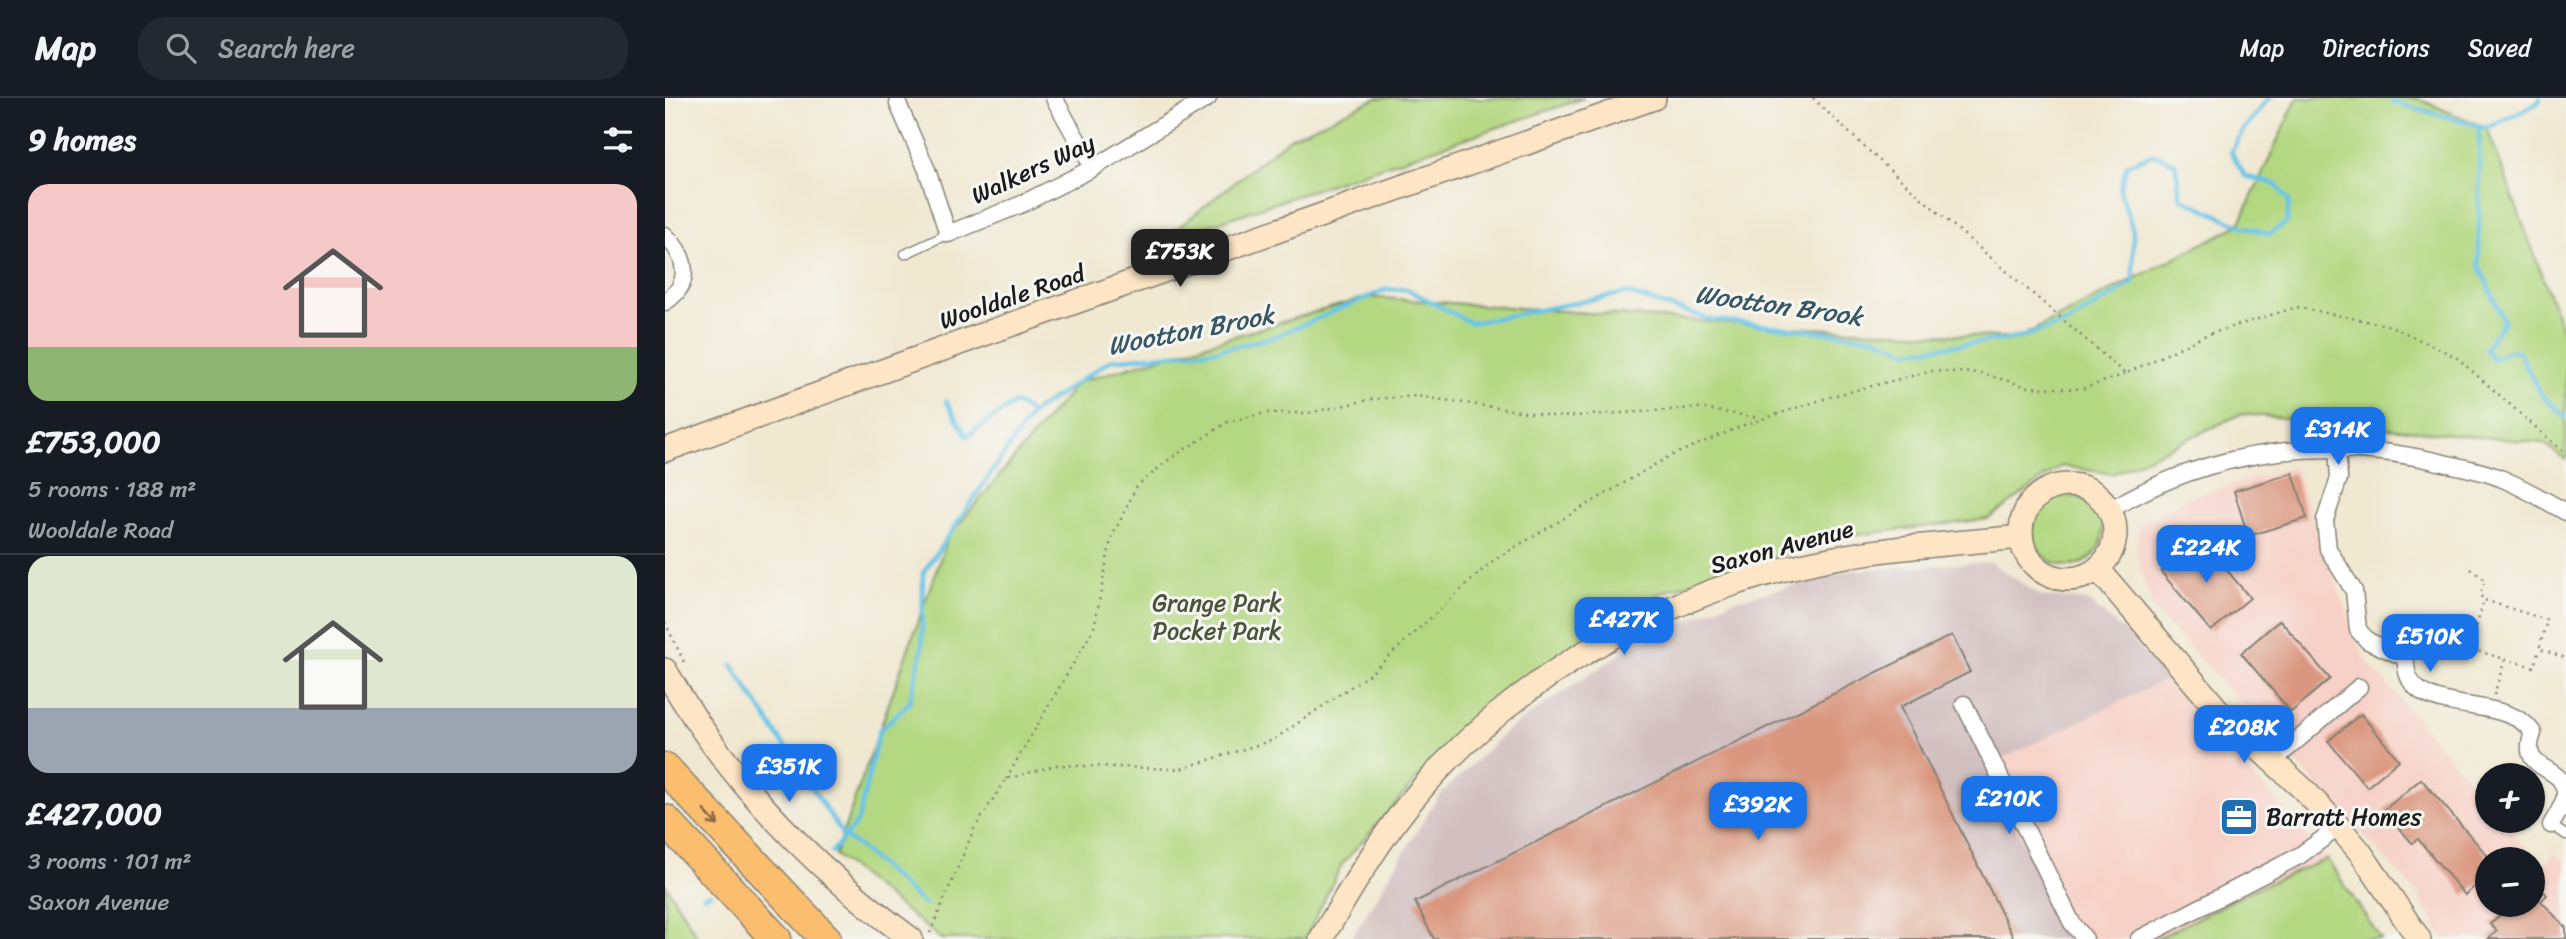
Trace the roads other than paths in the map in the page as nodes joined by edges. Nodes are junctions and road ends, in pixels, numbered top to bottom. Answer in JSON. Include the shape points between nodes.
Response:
{"nodes":[{"id":1,"x":1054,"y":98,"type":"edge"},
{"id":2,"x":1208,"y":98,"type":"edge"},
{"id":3,"x":1654,"y":98,"type":"edge"},
{"id":4,"x":898,"y":104,"type":"dead end"},
{"id":5,"x":1093,"y":168,"type":"junction"},
{"id":6,"x":948,"y":234,"type":"junction"},
{"id":7,"x":665,"y":235,"type":"edge"},
{"id":8,"x":905,"y":254,"type":"dead end"},
{"id":9,"x":665,"y":302,"type":"edge"},
{"id":10,"x":692,"y":441,"type":"junction"},
{"id":11,"x":2337,"y":448,"type":"junction"},
{"id":12,"x":665,"y":450,"type":"edge"},
{"id":13,"x":665,"y":462,"type":"edge"},
{"id":14,"x":2110,"y":510,"type":"junction"},
{"id":15,"x":2566,"y":512,"type":"edge"},
{"id":16,"x":2021,"y":537,"type":"junction"},
{"id":17,"x":2098,"y":569,"type":"junction"},
{"id":18,"x":676,"y":668,"type":"edge"},
{"id":19,"x":2360,"y":687,"type":"dead end"},
{"id":20,"x":1964,"y":704,"type":"dead end"},
{"id":21,"x":2273,"y":761,"type":"junction"},
{"id":22,"x":665,"y":768,"type":"edge"},
{"id":23,"x":665,"y":820,"type":"edge"},
{"id":24,"x":2551,"y":825,"type":"joint"},
{"id":25,"x":2339,"y":827,"type":"junction"},
{"id":26,"x":2566,"y":835,"type":"edge"},
{"id":27,"x":921,"y":933,"type":"edge"},
{"id":28,"x":826,"y":938,"type":"edge"},
{"id":29,"x":776,"y":939,"type":"edge"},
{"id":30,"x":1321,"y":939,"type":"edge"},
{"id":31,"x":2085,"y":939,"type":"edge"},
{"id":32,"x":2139,"y":939,"type":"edge"},
{"id":33,"x":2419,"y":939,"type":"edge"}],
"edges":[{"from":1,"to":5,"type":"street"},
{"from":2,"to":5,"type":"street","name":"Walkers Way"},
{"from":3,"to":10,"type":"street","name":"Wooldale Road"},
{"from":4,"to":6,"type":"street"},
{"from":5,"to":6,"type":"street","name":"Walkers Way"},
{"from":6,"to":8,"type":"lane"},
{"from":7,"to":9,"type":"street","via":[[680,252],[685,268],[684,283]]},
{"from":10,"to":12,"type":"street","name":"Wooldale Road"},
{"from":10,"to":13,"type":"street"},
{"from":11,"to":14,"type":"street","via":[[2286,449],[2195,468]]},
{"from":11,"to":15,"type":"street","via":[[2415,456],[2498,477]]},
{"from":11,"to":24,"type":"street","via":[[2339,478],[2325,520],[2328,549],[2354,591],[2358,629],[2368,641],[2406,657],[2406,669],[2420,691],[2526,722],[2533,733],[2529,750],[2533,758],[2563,783],[2565,797]]},
{"from":14,"to":16,"type":"street","via":[[2089,490],[2073,485],[2049,489],[2025,514]]},
{"from":14,"to":17,"type":"street","via":[[2116,530],[2113,547]]},
{"from":16,"to":17,"type":"street","via":[[2025,552],[2043,572],[2064,580]]},
{"from":16,"to":30,"type":"street","name":"Saxon Avenue","via":[[1873,551],[1737,581],[1590,649],[1476,735],[1408,805]]},
{"from":17,"to":21,"type":"street","via":[[2222,715]]},
{"from":18,"to":27,"type":"street","via":[[688,711],[739,781],[821,865]]},
{"from":19,"to":21,"type":"street"},
{"from":20,"to":31,"type":"street","via":[[2072,923]]},
{"from":21,"to":25,"type":"street"},
{"from":22,"to":28,"type":"highway","one_way":true},
{"from":23,"to":29,"type":"highway"},
{"from":24,"to":26,"type":"lane"},
{"from":25,"to":32,"type":"street","via":[[2299,856]]},
{"from":25,"to":33,"type":"street"}]}
